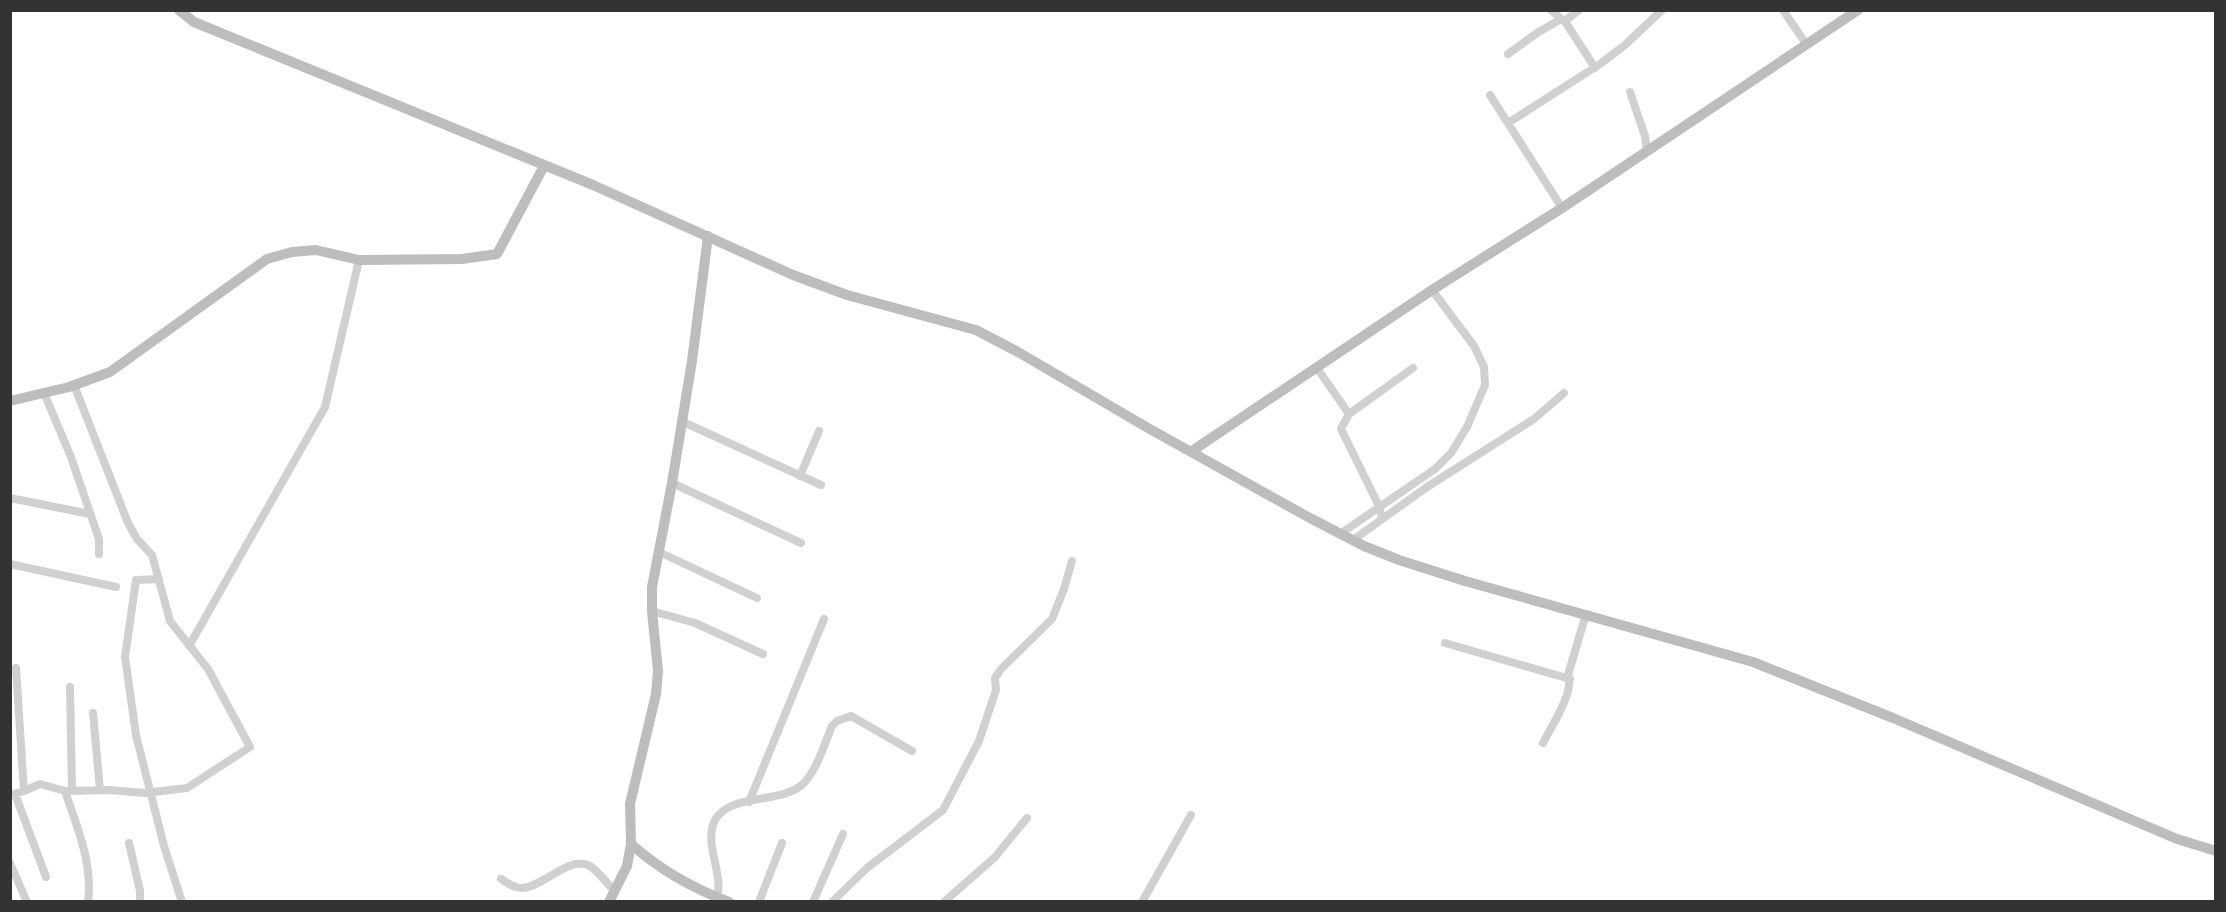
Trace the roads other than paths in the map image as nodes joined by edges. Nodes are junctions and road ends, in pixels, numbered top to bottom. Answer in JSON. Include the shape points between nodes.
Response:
{"nodes":[{"id":1,"x":179,"y":10,"type":"edge"},
{"id":2,"x":1551,"y":10,"type":"edge"},
{"id":3,"x":1579,"y":10,"type":"edge"},
{"id":4,"x":1662,"y":10,"type":"edge"},
{"id":5,"x":1783,"y":10,"type":"edge"},
{"id":6,"x":1858,"y":10,"type":"edge"},
{"id":7,"x":1563,"y":20,"type":"junction"},
{"id":8,"x":1806,"y":44,"type":"junction"},
{"id":9,"x":1508,"y":54,"type":"dead end"},
{"id":10,"x":1595,"y":68,"type":"junction"},
{"id":11,"x":1630,"y":92,"type":"dead end"},
{"id":12,"x":1491,"y":95,"type":"dead end"},
{"id":13,"x":1508,"y":123,"type":"junction"},
{"id":14,"x":1647,"y":152,"type":"junction"},
{"id":15,"x":544,"y":166,"type":"junction"},
{"id":16,"x":1562,"y":208,"type":"junction"},
{"id":17,"x":708,"y":236,"type":"junction"},
{"id":18,"x":359,"y":260,"type":"junction"},
{"id":19,"x":1432,"y":290,"type":"junction"},
{"id":20,"x":1317,"y":368,"type":"junction"},
{"id":21,"x":1413,"y":368,"type":"dead end"},
{"id":22,"x":74,"y":385,"type":"junction"},
{"id":23,"x":44,"y":393,"type":"junction"},
{"id":24,"x":1564,"y":393,"type":"dead end"},
{"id":25,"x":10,"y":401,"type":"edge"},
{"id":26,"x":1348,"y":414,"type":"junction"},
{"id":27,"x":681,"y":421,"type":"junction"},
{"id":28,"x":819,"y":431,"type":"dead end"},
{"id":29,"x":1192,"y":451,"type":"junction"},
{"id":30,"x":800,"y":476,"type":"junction"},
{"id":31,"x":672,"y":483,"type":"junction"},
{"id":32,"x":822,"y":485,"type":"dead end"},
{"id":33,"x":10,"y":498,"type":"edge"},
{"id":34,"x":1379,"y":506,"type":"junction"},
{"id":35,"x":90,"y":514,"type":"junction"},
{"id":36,"x":1382,"y":519,"type":"junction"},
{"id":37,"x":1340,"y":534,"type":"junction"},
{"id":38,"x":1353,"y":540,"type":"junction"},
{"id":39,"x":801,"y":543,"type":"dead end"},
{"id":40,"x":659,"y":552,"type":"junction"},
{"id":41,"x":99,"y":554,"type":"dead end"},
{"id":42,"x":1072,"y":561,"type":"dead end"},
{"id":43,"x":10,"y":564,"type":"edge"},
{"id":44,"x":159,"y":579,"type":"junction"},
{"id":45,"x":116,"y":587,"type":"dead end"},
{"id":46,"x":757,"y":598,"type":"dead end"},
{"id":47,"x":652,"y":610,"type":"junction"},
{"id":48,"x":1586,"y":614,"type":"junction"},
{"id":49,"x":824,"y":619,"type":"dead end"},
{"id":50,"x":1445,"y":643,"type":"dead end"},
{"id":51,"x":189,"y":646,"type":"junction"},
{"id":52,"x":764,"y":654,"type":"dead end"},
{"id":53,"x":16,"y":668,"type":"dead end"},
{"id":54,"x":1570,"y":679,"type":"junction"},
{"id":55,"x":70,"y":687,"type":"dead end"},
{"id":56,"x":93,"y":713,"type":"dead end"},
{"id":57,"x":1542,"y":743,"type":"dead end"},
{"id":58,"x":912,"y":752,"type":"dead end"},
{"id":59,"x":100,"y":790,"type":"junction"},
{"id":60,"x":68,"y":791,"type":"junction"},
{"id":61,"x":150,"y":792,"type":"junction"},
{"id":62,"x":16,"y":794,"type":"edge"},
{"id":63,"x":749,"y":802,"type":"junction"},
{"id":64,"x":1191,"y":815,"type":"dead end"},
{"id":65,"x":1027,"y":818,"type":"dead end"},
{"id":66,"x":843,"y":834,"type":"dead end"},
{"id":67,"x":129,"y":843,"type":"dead end"},
{"id":68,"x":782,"y":843,"type":"dead end"},
{"id":69,"x":631,"y":844,"type":"junction"},
{"id":70,"x":2216,"y":851,"type":"edge"},
{"id":71,"x":10,"y":863,"type":"edge"},
{"id":72,"x":46,"y":877,"type":"dead end"},
{"id":73,"x":501,"y":879,"type":"dead end"},
{"id":74,"x":615,"y":891,"type":"junction"},
{"id":75,"x":717,"y":897,"type":"junction"},
{"id":76,"x":27,"y":902,"type":"edge"},
{"id":77,"x":88,"y":902,"type":"edge"},
{"id":78,"x":140,"y":902,"type":"edge"},
{"id":79,"x":182,"y":902,"type":"edge"},
{"id":80,"x":609,"y":902,"type":"edge"},
{"id":81,"x":729,"y":902,"type":"edge"},
{"id":82,"x":759,"y":902,"type":"edge"},
{"id":83,"x":813,"y":902,"type":"edge"},
{"id":84,"x":832,"y":902,"type":"edge"},
{"id":85,"x":944,"y":902,"type":"edge"},
{"id":86,"x":1143,"y":902,"type":"edge"}],
"edges":[{"from":1,"to":15,"type":"street","via":[[194,22]]},
{"from":2,"to":7,"type":"street"},
{"from":3,"to":7,"type":"street"},
{"from":4,"to":10,"type":"street"},
{"from":5,"to":8,"type":"street"},
{"from":6,"to":8,"type":"street"},
{"from":7,"to":9,"type":"street"},
{"from":7,"to":10,"type":"street"},
{"from":8,"to":14,"type":"street"},
{"from":10,"to":13,"type":"street"},
{"from":11,"to":14,"type":"street","via":[[1646,136]]},
{"from":12,"to":13,"type":"street"},
{"from":13,"to":16,"type":"street"},
{"from":14,"to":16,"type":"street"},
{"from":15,"to":17,"type":"street"},
{"from":15,"to":18,"type":"street","via":[[497,254],[462,260]]},
{"from":16,"to":19,"type":"street"},
{"from":17,"to":27,"type":"street"},
{"from":17,"to":29,"type":"street","via":[[847,296],[976,330]]},
{"from":18,"to":22,"type":"street","via":[[316,250],[267,259],[110,372]]},
{"from":18,"to":51,"type":"street","via":[[325,407]]},
{"from":19,"to":20,"type":"street"},
{"from":19,"to":34,"type":"street","via":[[1474,346],[1484,367],[1485,385],[1451,453],[1435,470]]},
{"from":20,"to":26,"type":"street"},
{"from":20,"to":29,"type":"street"},
{"from":21,"to":26,"type":"street"},
{"from":22,"to":23,"type":"street"},
{"from":22,"to":44,"type":"street","via":[[128,523],[152,555]]},
{"from":23,"to":25,"type":"street"},
{"from":23,"to":35,"type":"street"},
{"from":24,"to":36,"type":"street","via":[[1534,418]]},
{"from":26,"to":34,"type":"street","via":[[1341,429],[1344,439]]},
{"from":27,"to":30,"type":"street"},
{"from":27,"to":31,"type":"street"},
{"from":28,"to":30,"type":"street"},
{"from":29,"to":37,"type":"street"},
{"from":30,"to":32,"type":"street"},
{"from":31,"to":39,"type":"street"},
{"from":31,"to":40,"type":"street"},
{"from":33,"to":35,"type":"street"},
{"from":34,"to":36,"type":"street"},
{"from":34,"to":37,"type":"street"},
{"from":35,"to":41,"type":"street","via":[[99,539]]},
{"from":36,"to":38,"type":"street"},
{"from":37,"to":38,"type":"street"},
{"from":38,"to":48,"type":"street","via":[[1465,581]]},
{"from":40,"to":46,"type":"street"},
{"from":40,"to":47,"type":"street"},
{"from":42,"to":84,"type":"street","via":[[1052,618],[995,678],[996,690],[979,741],[943,810],[867,868]]},
{"from":43,"to":45,"type":"street"},
{"from":44,"to":51,"type":"street","via":[[170,621]]},
{"from":44,"to":61,"type":"street","via":[[136,580],[125,657],[136,735]]},
{"from":47,"to":52,"type":"street","via":[[695,623]]},
{"from":47,"to":69,"type":"street","via":[[658,671],[656,694],[630,804]]},
{"from":48,"to":54,"type":"street"},
{"from":48,"to":70,"type":"street","via":[[1753,662],[2177,839]]},
{"from":49,"to":63,"type":"street"},
{"from":50,"to":54,"type":"street"},
{"from":51,"to":61,"type":"street","via":[[208,669],[250,747],[187,788]]},
{"from":53,"to":62,"type":"street"},
{"from":54,"to":57,"type":"street","via":[[1569,690]]},
{"from":55,"to":60,"type":"street"},
{"from":56,"to":59,"type":"street"},
{"from":58,"to":63,"type":"street","via":[[850,716],[832,726],[802,785]]},
{"from":59,"to":60,"type":"street"},
{"from":59,"to":61,"type":"street"},
{"from":60,"to":62,"type":"street","via":[[40,784]]},
{"from":60,"to":77,"type":"street","via":[[86,854]]},
{"from":61,"to":79,"type":"street"},
{"from":62,"to":72,"type":"street"},
{"from":63,"to":75,"type":"street","via":[[727,808],[715,821],[712,845],[720,885]]},
{"from":64,"to":86,"type":"street"},
{"from":65,"to":85,"type":"street","via":[[995,857]]},
{"from":66,"to":83,"type":"street"},
{"from":67,"to":78,"type":"street"},
{"from":68,"to":82,"type":"street"},
{"from":69,"to":74,"type":"street","via":[[627,866]]},
{"from":69,"to":75,"type":"street","via":[[654,865]]},
{"from":71,"to":76,"type":"street"},
{"from":73,"to":74,"type":"street","via":[[525,888],[581,863],[589,865]]},
{"from":74,"to":80,"type":"street"},
{"from":75,"to":81,"type":"street"}]}
